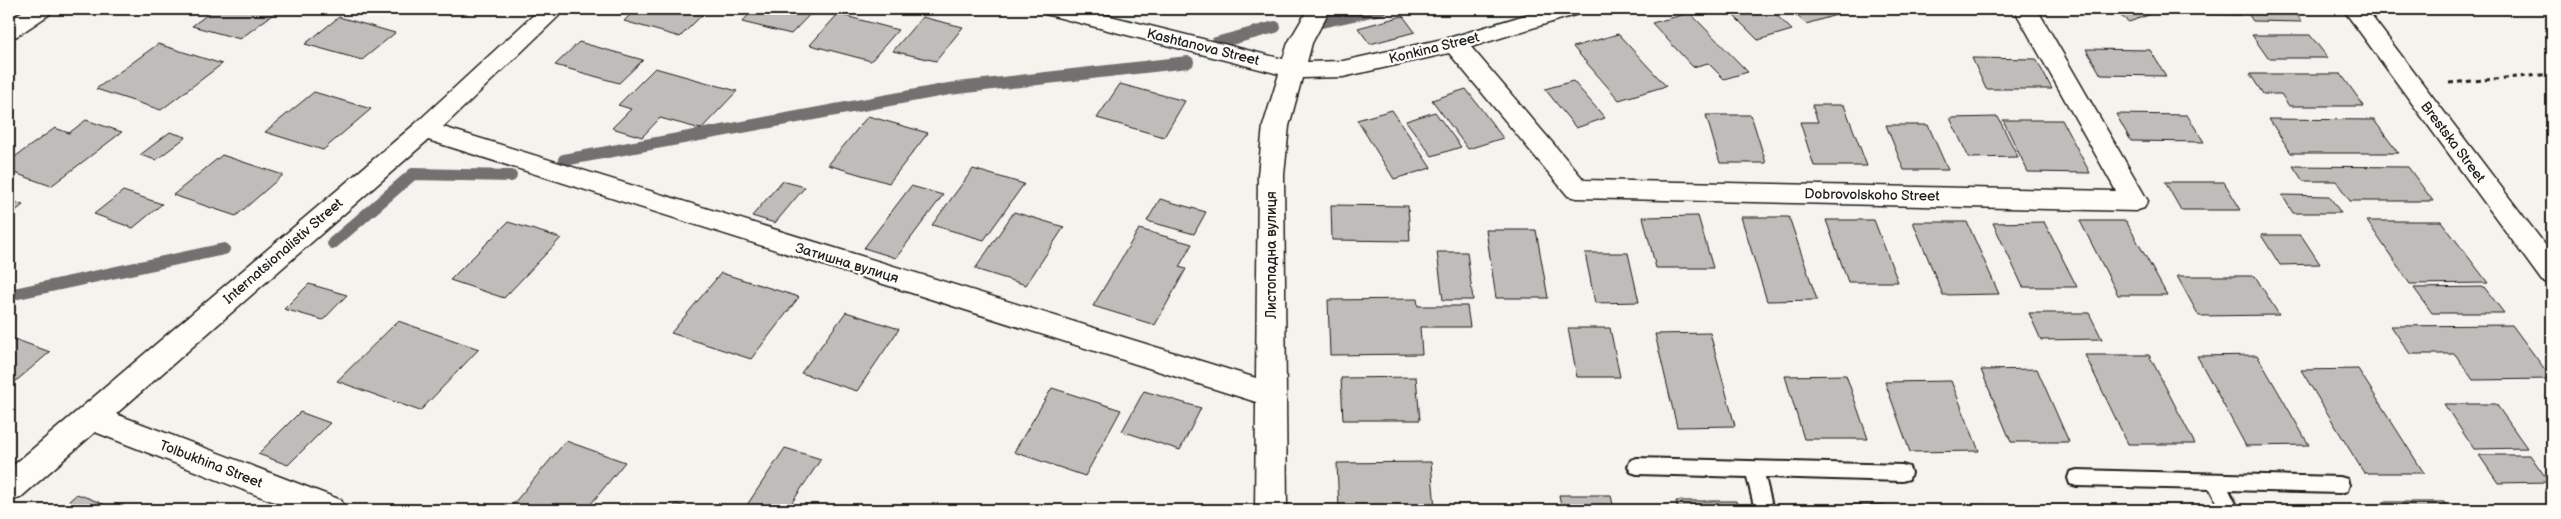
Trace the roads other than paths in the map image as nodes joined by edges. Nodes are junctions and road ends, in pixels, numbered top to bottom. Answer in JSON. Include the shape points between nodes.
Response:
{"nodes":[{"id":1,"x":42,"y":9,"type":"edge"},
{"id":2,"x":554,"y":9,"type":"edge"},
{"id":3,"x":1053,"y":9,"type":"edge"},
{"id":4,"x":1319,"y":9,"type":"edge"},
{"id":5,"x":1570,"y":9,"type":"edge"},
{"id":6,"x":2026,"y":9,"type":"edge"},
{"id":7,"x":2354,"y":9,"type":"edge"},
{"id":8,"x":9,"y":31,"type":"edge"},
{"id":9,"x":1456,"y":44,"type":"junction"},
{"id":10,"x":1294,"y":70,"type":"junction"},
{"id":11,"x":424,"y":130,"type":"junction"},
{"id":12,"x":2552,"y":274,"type":"edge"},
{"id":13,"x":1271,"y":395,"type":"junction"},
{"id":14,"x":91,"y":417,"type":"junction"},
{"id":15,"x":1637,"y":466,"type":"dead end"},
{"id":16,"x":1754,"y":469,"type":"junction"},
{"id":17,"x":1902,"y":473,"type":"dead end"},
{"id":18,"x":2076,"y":478,"type":"dead end"},
{"id":19,"x":2216,"y":482,"type":"junction"},
{"id":20,"x":2340,"y":485,"type":"dead end"},
{"id":21,"x":9,"y":488,"type":"edge"},
{"id":22,"x":330,"y":510,"type":"edge"},
{"id":23,"x":1271,"y":510,"type":"edge"},
{"id":24,"x":1764,"y":510,"type":"edge"},
{"id":25,"x":2230,"y":510,"type":"edge"}],
"edges":[{"from":1,"to":8,"type":"street"},
{"from":2,"to":11,"type":"street","name":"Internatsionalistiv Street"},
{"from":3,"to":10,"type":"street","name":"Kashtanova Street"},
{"from":4,"to":10,"type":"street","name":"Листопадна вулиця","via":[[1300,43]]},
{"from":5,"to":9,"type":"street","name":"Konkina Street"},
{"from":6,"to":9,"type":"street","name":"Dobrovolskoho Street","via":[[2135,201],[1576,189]]},
{"from":7,"to":12,"type":"street","name":"Brestska Street"},
{"from":9,"to":10,"type":"street","name":"Konkina Street","via":[[1343,69]]},
{"from":10,"to":13,"type":"street","name":"Листопадна вулиця","via":[[1276,126],[1271,175]]},
{"from":11,"to":13,"type":"street","name":"Затишна вулиця"},
{"from":11,"to":14,"type":"street","name":"Internatsionalistiv Street"},
{"from":13,"to":23,"type":"street","name":"Листопадна вулиця"},
{"from":14,"to":21,"type":"street","name":"Internatsionalistiv Street"},
{"from":14,"to":22,"type":"street","name":"Tolbukhina Street"},
{"from":15,"to":16,"type":"lane"},
{"from":16,"to":17,"type":"lane"},
{"from":16,"to":24,"type":"lane"},
{"from":18,"to":19,"type":"lane"},
{"from":19,"to":20,"type":"lane"},
{"from":19,"to":25,"type":"lane"}]}
